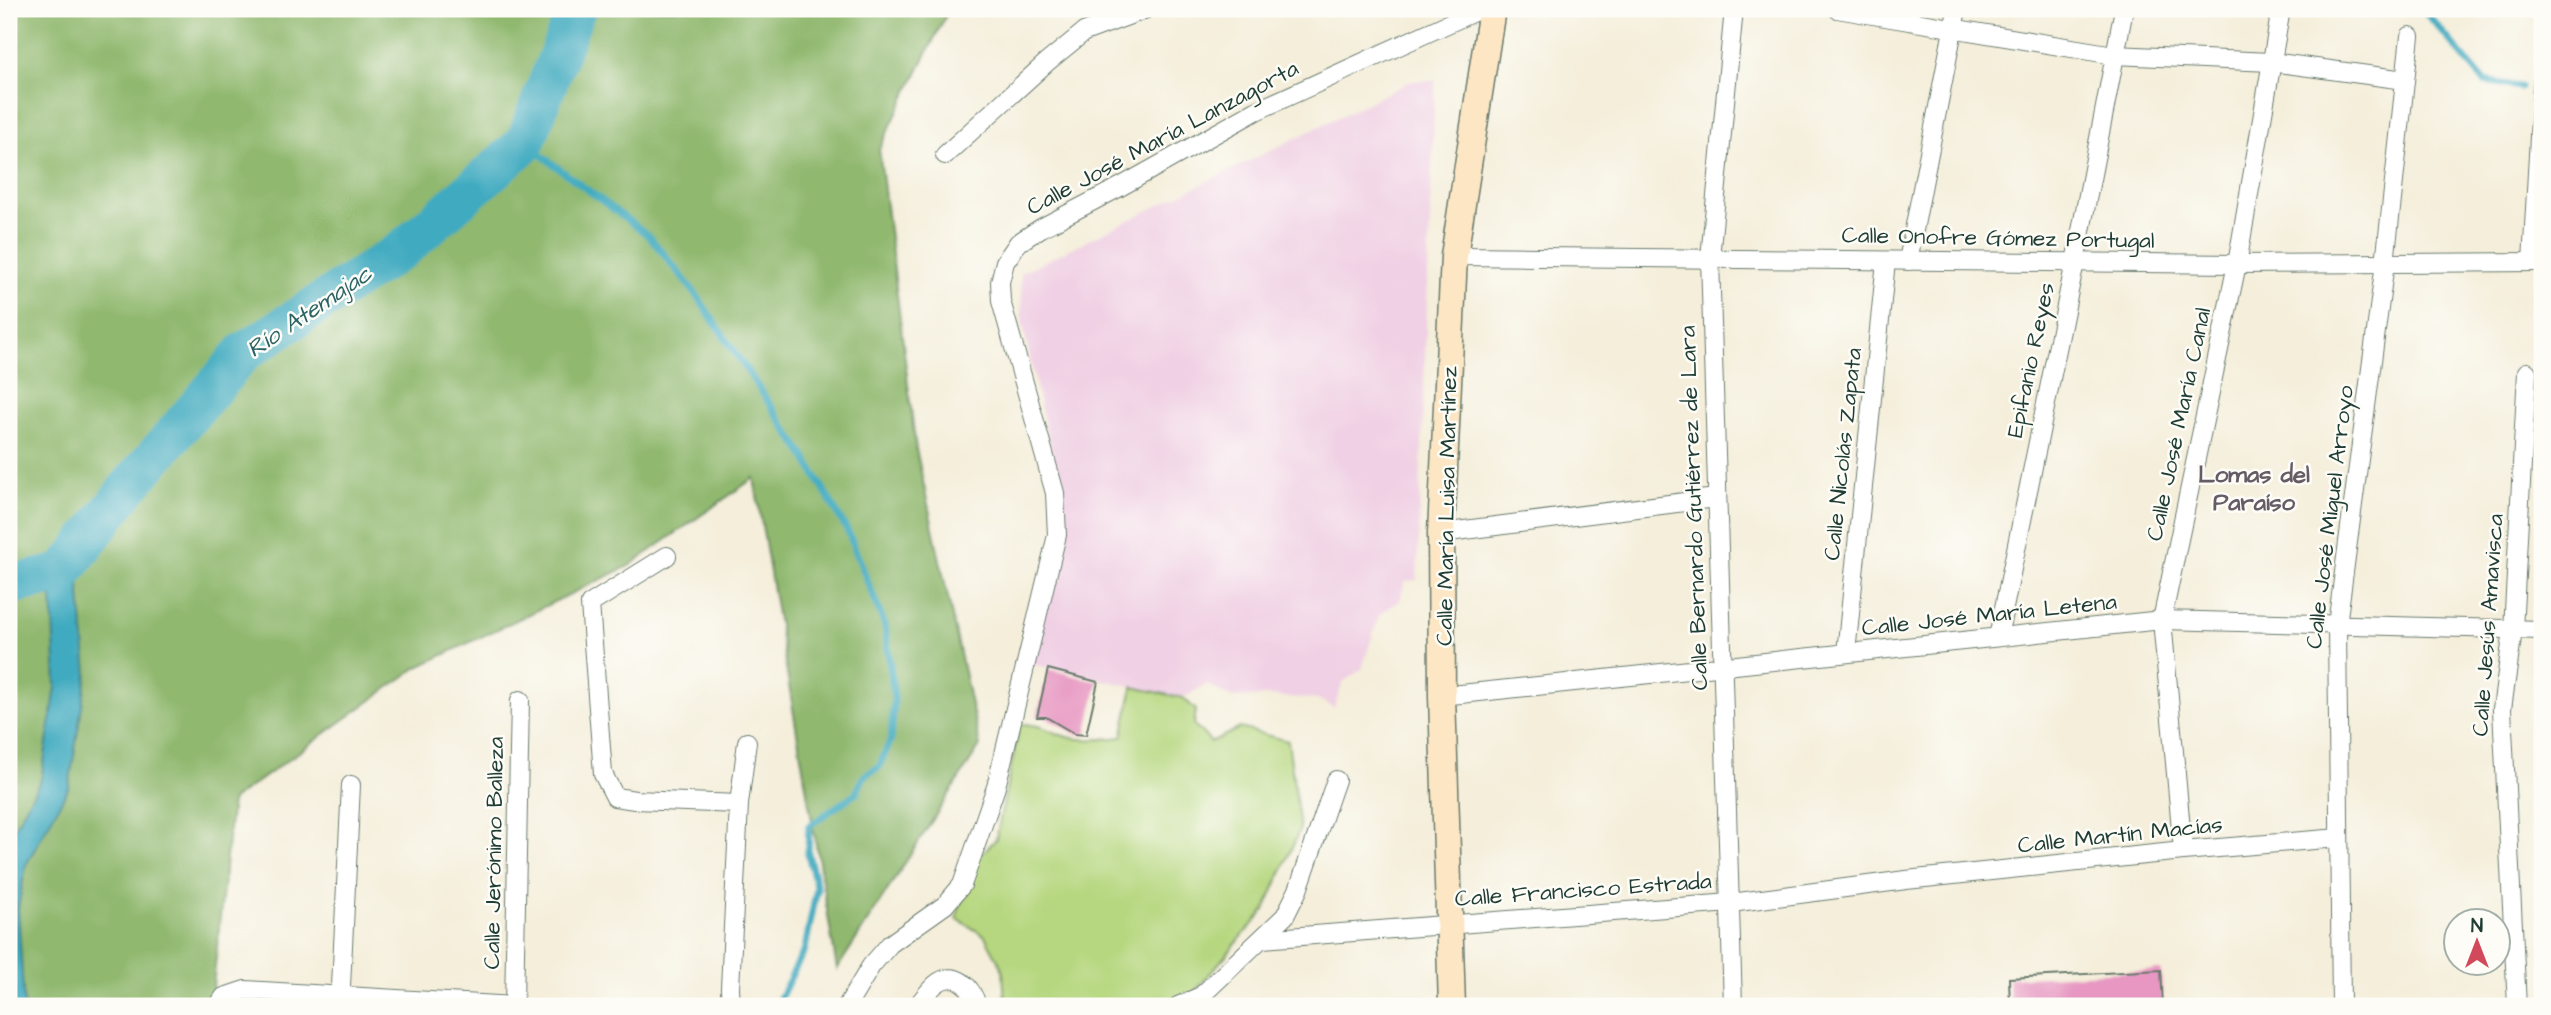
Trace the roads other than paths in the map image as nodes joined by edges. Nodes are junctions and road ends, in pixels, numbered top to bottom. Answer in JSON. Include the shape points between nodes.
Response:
{"nodes":[{"id":1,"x":1146,"y":9,"type":"edge"},
{"id":2,"x":1480,"y":9,"type":"edge"},
{"id":3,"x":1734,"y":9,"type":"edge"},
{"id":4,"x":1837,"y":9,"type":"edge"},
{"id":5,"x":1957,"y":9,"type":"edge"},
{"id":6,"x":2124,"y":9,"type":"edge"},
{"id":7,"x":2281,"y":9,"type":"edge"},
{"id":8,"x":1952,"y":29,"type":"junction"},
{"id":9,"x":2410,"y":36,"type":"dead end"},
{"id":10,"x":2114,"y":55,"type":"junction"},
{"id":11,"x":2271,"y":62,"type":"junction"},
{"id":12,"x":2405,"y":80,"type":"junction"},
{"id":13,"x":2542,"y":83,"type":"edge"},
{"id":14,"x":945,"y":155,"type":"dead end"},
{"id":15,"x":1454,"y":256,"type":"junction"},
{"id":16,"x":1710,"y":258,"type":"junction"},
{"id":17,"x":1886,"y":261,"type":"junction"},
{"id":18,"x":1909,"y":261,"type":"junction"},
{"id":19,"x":2075,"y":262,"type":"junction"},
{"id":20,"x":2537,"y":262,"type":"edge"},
{"id":21,"x":2385,"y":263,"type":"junction"},
{"id":22,"x":2237,"y":264,"type":"junction"},
{"id":23,"x":2527,"y":372,"type":"dead end"},
{"id":24,"x":1716,"y":498,"type":"junction"},
{"id":25,"x":1441,"y":533,"type":"junction"},
{"id":26,"x":667,"y":556,"type":"dead end"},
{"id":27,"x":2162,"y":620,"type":"junction"},
{"id":28,"x":2337,"y":625,"type":"junction"},
{"id":29,"x":2513,"y":630,"type":"junction"},
{"id":30,"x":2542,"y":630,"type":"edge"},
{"id":31,"x":1998,"y":637,"type":"junction"},
{"id":32,"x":1846,"y":653,"type":"junction"},
{"id":33,"x":1722,"y":665,"type":"junction"},
{"id":34,"x":1442,"y":696,"type":"junction"},
{"id":35,"x":520,"y":700,"type":"dead end"},
{"id":36,"x":747,"y":742,"type":"dead end"},
{"id":37,"x":1336,"y":780,"type":"dead end"},
{"id":38,"x":351,"y":785,"type":"dead end"},
{"id":39,"x":739,"y":804,"type":"junction"},
{"id":40,"x":2339,"y":838,"type":"junction"},
{"id":41,"x":2183,"y":851,"type":"junction"},
{"id":42,"x":1906,"y":880,"type":"joint"},
{"id":43,"x":1731,"y":903,"type":"junction"},
{"id":44,"x":1449,"y":923,"type":"junction"},
{"id":45,"x":1262,"y":939,"type":"junction"},
{"id":46,"x":340,"y":1001,"type":"edge"},
{"id":47,"x":218,"y":1006,"type":"edge"},
{"id":48,"x":514,"y":1006,"type":"edge"},
{"id":49,"x":732,"y":1006,"type":"edge"},
{"id":50,"x":847,"y":1006,"type":"edge"},
{"id":51,"x":917,"y":1006,"type":"edge"},
{"id":52,"x":977,"y":1006,"type":"edge"},
{"id":53,"x":1178,"y":1006,"type":"edge"},
{"id":54,"x":1452,"y":1006,"type":"edge"},
{"id":55,"x":1733,"y":1006,"type":"edge"},
{"id":56,"x":2341,"y":1006,"type":"edge"},
{"id":57,"x":2517,"y":1006,"type":"edge"}],
"edges":[{"from":1,"to":14,"type":"street","via":[[1084,32]]},
{"from":2,"to":15,"type":"street","name":"Calle María Luisa Martínez"},
{"from":2,"to":50,"type":"street","name":"Calle José María Lanzagorta","via":[[1256,111],[1041,228],[1018,243],[1005,262],[1001,301],[1055,493],[1056,535],[996,787],[962,885],[946,905],[890,944]]},
{"from":3,"to":16,"type":"street","name":"Calle Bernardo Gutiérrez de Lara"},
{"from":4,"to":8,"type":"street"},
{"from":5,"to":8,"type":"street"},
{"from":6,"to":10,"type":"street","name":"Epifanio Reyes"},
{"from":7,"to":11,"type":"street","name":"Calle José María Canal"},
{"from":8,"to":10,"type":"street"},
{"from":8,"to":18,"type":"street"},
{"from":9,"to":12,"type":"street","name":"Calle José Miguel Arroyo"},
{"from":10,"to":11,"type":"street"},
{"from":10,"to":19,"type":"street","name":"Epifanio Reyes"},
{"from":11,"to":12,"type":"street"},
{"from":11,"to":22,"type":"street","name":"Calle José María Canal"},
{"from":12,"to":21,"type":"street","name":"Calle José Miguel Arroyo"},
{"from":13,"to":20,"type":"street"},
{"from":15,"to":16,"type":"street","name":"Calle Onofre Gómez Portugal"},
{"from":15,"to":25,"type":"street","name":"Calle María Luisa Martínez"},
{"from":16,"to":17,"type":"street","name":"Calle Onofre Gómez Portugal"},
{"from":16,"to":24,"type":"street","name":"Calle Bernardo Gutiérrez de Lara"},
{"from":17,"to":18,"type":"street","name":"Calle Onofre Gómez Portugal"},
{"from":17,"to":32,"type":"street","name":"Calle Nicolás Zapata"},
{"from":18,"to":19,"type":"street","name":"Calle Onofre Gómez Portugal"},
{"from":19,"to":22,"type":"street","name":"Calle Onofre Gómez Portugal"},
{"from":19,"to":31,"type":"street","name":"Epifanio Reyes"},
{"from":20,"to":21,"type":"street","name":"Calle Onofre Gómez Portugal"},
{"from":21,"to":22,"type":"street","name":"Calle Onofre Gómez Portugal"},
{"from":21,"to":28,"type":"street","name":"Calle José Miguel Arroyo"},
{"from":22,"to":27,"type":"street","name":"Calle José María Canal"},
{"from":23,"to":29,"type":"street","name":"Calle Jesús Amavisca"},
{"from":24,"to":25,"type":"street"},
{"from":24,"to":33,"type":"street","name":"Calle Bernardo Gutiérrez de Lara"},
{"from":25,"to":34,"type":"street","name":"Calle María Luisa Martínez"},
{"from":26,"to":39,"type":"street","via":[[590,604],[603,774],[615,797]]},
{"from":27,"to":28,"type":"street","name":"Calle José María Letena"},
{"from":27,"to":31,"type":"street","name":"Calle José María Letena"},
{"from":27,"to":41,"type":"street","name":"Calle José María Canal"},
{"from":28,"to":29,"type":"street","name":"Calle José María Letena"},
{"from":28,"to":40,"type":"street","name":"Calle José Miguel Arroyo"},
{"from":29,"to":30,"type":"street","name":"Calle José María Letena"},
{"from":29,"to":57,"type":"street","name":"Calle Jesús Amavisca","via":[[2502,709]]},
{"from":31,"to":32,"type":"street","name":"Calle José María Letena"},
{"from":32,"to":33,"type":"street","name":"Calle José María Letena"},
{"from":33,"to":34,"type":"street","name":"Calle José María Letena"},
{"from":33,"to":43,"type":"street","name":"Calle Bernardo Gutiérrez de Lara"},
{"from":34,"to":44,"type":"street","name":"Calle María Luisa Martínez"},
{"from":35,"to":48,"type":"street","name":"Calle Jerónimo Balleza"},
{"from":36,"to":39,"type":"street"},
{"from":37,"to":45,"type":"street","via":[[1298,890],[1285,916]]},
{"from":38,"to":46,"type":"street"},
{"from":39,"to":49,"type":"street"},
{"from":40,"to":41,"type":"street","name":"Calle Martín Macías"},
{"from":40,"to":56,"type":"street","name":"Calle José Miguel Arroyo"},
{"from":41,"to":42,"type":"street","name":"Calle Martín Macías"},
{"from":42,"to":43,"type":"street","name":"Calle Francisco Estrada"},
{"from":43,"to":44,"type":"street","name":"Calle Francisco Estrada"},
{"from":43,"to":55,"type":"street","name":"Calle Bernardo Gutiérrez de Lara"},
{"from":44,"to":45,"type":"street","name":"Calle Francisco Estrada"},
{"from":44,"to":54,"type":"street","name":"Calle María Luisa Martínez"},
{"from":45,"to":53,"type":"street","via":[[1201,996]]},
{"from":46,"to":47,"type":"street","via":[[245,989],[224,997]]},
{"from":46,"to":48,"type":"street"},
{"from":51,"to":52,"type":"street","via":[[938,982],[952,978],[966,984]]}]}
